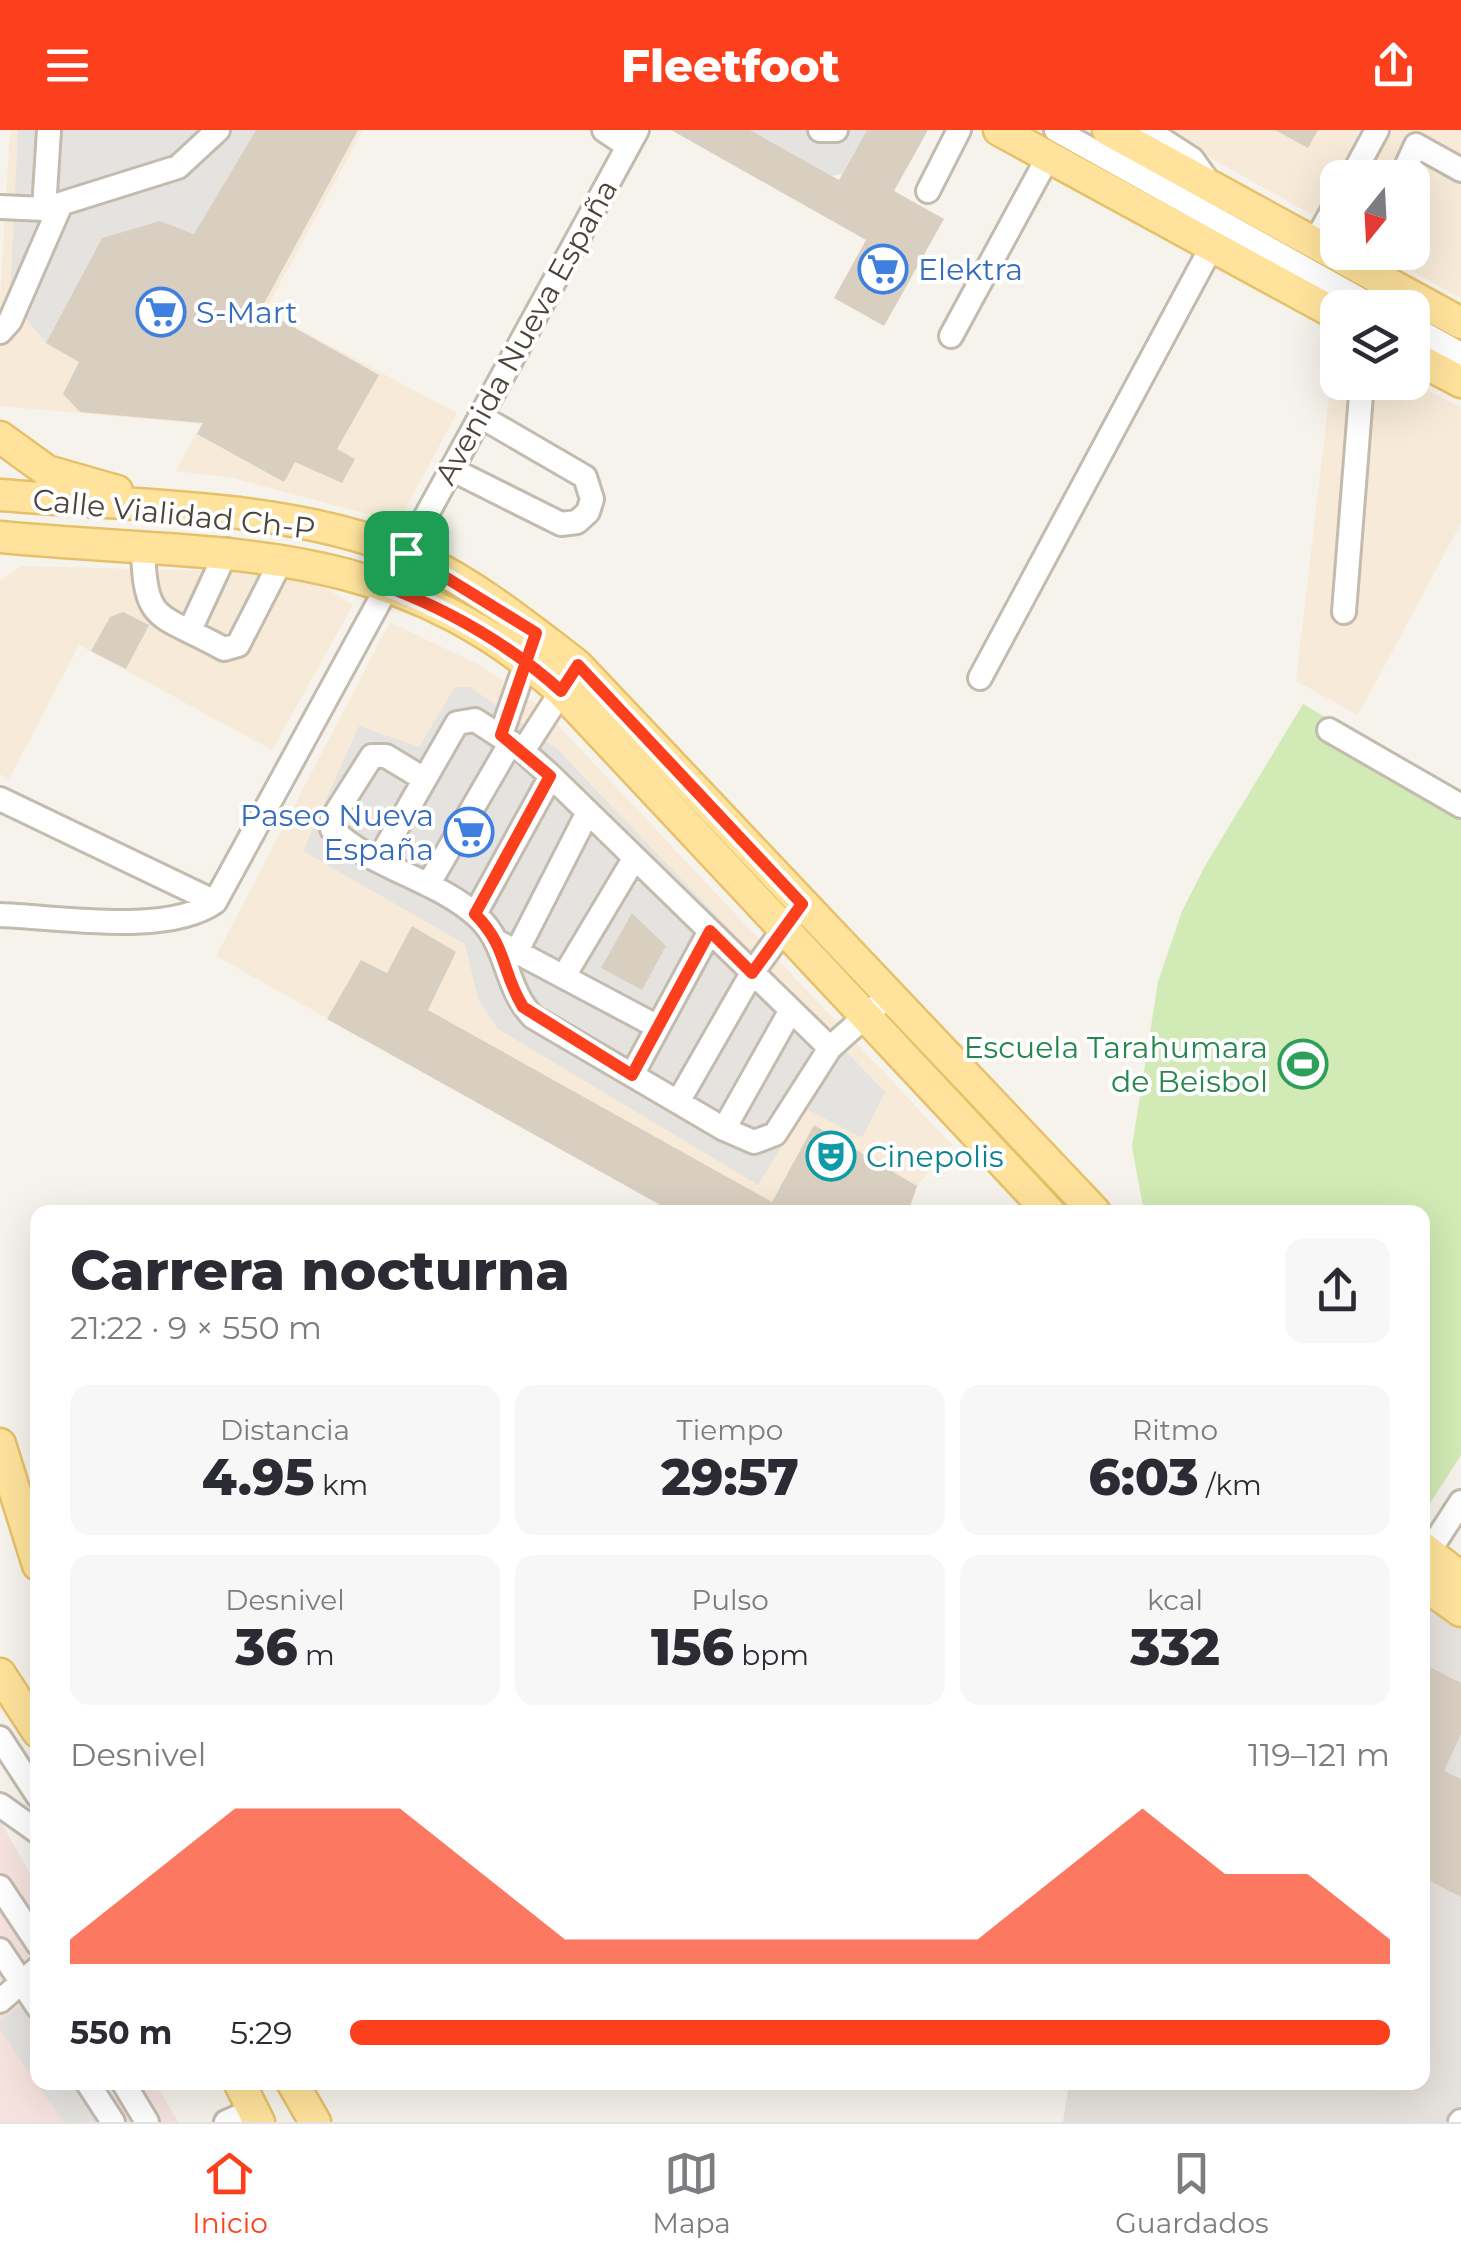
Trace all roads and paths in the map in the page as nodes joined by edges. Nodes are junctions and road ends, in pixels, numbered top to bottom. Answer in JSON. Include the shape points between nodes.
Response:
{"nodes":[{"id":1,"x":48,"y":130,"type":"edge"},
{"id":2,"x":218,"y":130,"type":"edge"},
{"id":3,"x":604,"y":130,"type":"edge"},
{"id":4,"x":820,"y":130,"type":"edge"},
{"id":5,"x":836,"y":130,"type":"edge"},
{"id":6,"x":959,"y":130,"type":"edge"},
{"id":7,"x":999,"y":130,"type":"edge"},
{"id":8,"x":1108,"y":130,"type":"edge"},
{"id":9,"x":1147,"y":130,"type":"edge"},
{"id":10,"x":1377,"y":130,"type":"edge"},
{"id":11,"x":632,"y":138,"type":"edge"},
{"id":12,"x":1420,"y":138,"type":"edge"},
{"id":13,"x":1052,"y":143,"type":"edge"},
{"id":14,"x":1360,"y":160,"type":"edge"},
{"id":15,"x":1461,"y":170,"type":"edge"},
{"id":16,"x":1210,"y":184,"type":"junction"},
{"id":17,"x":928,"y":191,"type":"dead end"},
{"id":18,"x":53,"y":206,"type":"junction"},
{"id":19,"x":0,"y":207,"type":"edge"},
{"id":20,"x":1320,"y":241,"type":"edge"},
{"id":21,"x":1212,"y":246,"type":"junction"},
{"id":22,"x":1370,"y":270,"type":"edge"},
{"id":23,"x":1341,"y":290,"type":"edge"},
{"id":24,"x":1320,"y":305,"type":"edge"},
{"id":25,"x":1461,"y":323,"type":"edge"},
{"id":26,"x":0,"y":332,"type":"edge"},
{"id":27,"x":951,"y":336,"type":"dead end"},
{"id":28,"x":1430,"y":337,"type":"edge"},
{"id":29,"x":1461,"y":354,"type":"edge"},
{"id":30,"x":1430,"y":366,"type":"edge"},
{"id":31,"x":1461,"y":382,"type":"edge"},
{"id":32,"x":1361,"y":400,"type":"edge"},
{"id":33,"x":480,"y":416,"type":"junction"},
{"id":34,"x":0,"y":437,"type":"edge"},
{"id":35,"x":451,"y":469,"type":"junction"},
{"id":36,"x":0,"y":495,"type":"edge"},
{"id":37,"x":198,"y":512,"type":"junction"},
{"id":38,"x":143,"y":544,"type":"junction"},
{"id":39,"x":6,"y":545,"type":"edge"},
{"id":40,"x":227,"y":550,"type":"junction"},
{"id":41,"x":406,"y":553,"type":"junction"},
{"id":42,"x":282,"y":559,"type":"junction"},
{"id":43,"x":388,"y":587,"type":"junction"},
{"id":44,"x":1344,"y":612,"type":"dead end"},
{"id":45,"x":190,"y":630,"type":"junction"},
{"id":46,"x":532,"y":647,"type":"junction"},
{"id":47,"x":569,"y":678,"type":"junction"},
{"id":48,"x":980,"y":678,"type":"dead end"},
{"id":49,"x":1329,"y":730,"type":"dead end"},
{"id":50,"x":512,"y":743,"type":"junction"},
{"id":51,"x":550,"y":776,"type":"junction"},
{"id":52,"x":424,"y":779,"type":"junction"},
{"id":53,"x":0,"y":799,"type":"edge"},
{"id":54,"x":1461,"y":806,"type":"edge"},
{"id":55,"x":588,"y":812,"type":"junction"},
{"id":56,"x":379,"y":858,"type":"junction"},
{"id":57,"x":634,"y":859,"type":"junction"},
{"id":58,"x":428,"y":885,"type":"junction"},
{"id":59,"x":214,"y":902,"type":"junction"},
{"id":60,"x":475,"y":914,"type":"junction"},
{"id":61,"x":0,"y":915,"type":"edge"},
{"id":62,"x":792,"y":915,"type":"junction"},
{"id":63,"x":710,"y":931,"type":"junction"},
{"id":64,"x":509,"y":947,"type":"junction"},
{"id":65,"x":752,"y":973,"type":"junction"},
{"id":66,"x":564,"y":976,"type":"junction"},
{"id":67,"x":889,"y":995,"type":"junction"},
{"id":68,"x":790,"y":1010,"type":"junction"},
{"id":69,"x":865,"y":1017,"type":"junction"},
{"id":70,"x":658,"y":1027,"type":"junction"},
{"id":71,"x":830,"y":1048,"type":"junction"},
{"id":72,"x":632,"y":1075,"type":"junction"},
{"id":73,"x":678,"y":1102,"type":"junction"},
{"id":74,"x":724,"y":1129,"type":"junction"},
{"id":75,"x":1042,"y":1205,"type":"edge"},
{"id":76,"x":1088,"y":1205,"type":"edge"},
{"id":77,"x":0,"y":1444,"type":"edge"},
{"id":78,"x":1461,"y":1502,"type":"edge"},
{"id":79,"x":0,"y":1512,"type":"edge"},
{"id":80,"x":30,"y":1541,"type":"edge"},
{"id":81,"x":1430,"y":1551,"type":"edge"},
{"id":82,"x":30,"y":1554,"type":"edge"},
{"id":83,"x":1430,"y":1564,"type":"edge"},
{"id":84,"x":1430,"y":1569,"type":"edge"},
{"id":85,"x":1461,"y":1578,"type":"edge"},
{"id":86,"x":1461,"y":1611,"type":"edge"},
{"id":87,"x":0,"y":1674,"type":"edge"},
{"id":88,"x":30,"y":1720,"type":"edge"},
{"id":89,"x":0,"y":1738,"type":"edge"},
{"id":90,"x":30,"y":1784,"type":"edge"},
{"id":91,"x":0,"y":1804,"type":"edge"},
{"id":92,"x":30,"y":1826,"type":"edge"},
{"id":93,"x":5,"y":1903,"type":"edge"},
{"id":94,"x":30,"y":1934,"type":"edge"},
{"id":95,"x":0,"y":1950,"type":"edge"},
{"id":96,"x":30,"y":1975,"type":"edge"},
{"id":97,"x":0,"y":2001,"type":"edge"},
{"id":98,"x":92,"y":2090,"type":"edge"},
{"id":99,"x":128,"y":2090,"type":"edge"},
{"id":100,"x":241,"y":2090,"type":"edge"},
{"id":101,"x":283,"y":2090,"type":"edge"},
{"id":102,"x":297,"y":2090,"type":"edge"},
{"id":103,"x":254,"y":2119,"type":"edge"},
{"id":104,"x":113,"y":2122,"type":"edge"},
{"id":105,"x":147,"y":2122,"type":"edge"},
{"id":106,"x":298,"y":2122,"type":"edge"},
{"id":107,"x":315,"y":2122,"type":"edge"}],
"edges":[{"from":1,"to":18,"type":"street"},
{"from":2,"to":18,"type":"street","via":[[178,168]]},
{"from":3,"to":11,"type":"street"},
{"from":4,"to":5,"type":"street"},
{"from":6,"to":17,"type":"street"},
{"from":7,"to":13,"type":"main road"},
{"from":8,"to":16,"type":"main road"},
{"from":9,"to":16,"type":"street","via":[[1192,159]]},
{"from":10,"to":14,"type":"street"},
{"from":11,"to":33,"type":"street","name":"Avenida Nueva España"},
{"from":12,"to":15,"type":"street"},
{"from":13,"to":21,"type":"main road"},
{"from":13,"to":23,"type":"street"},
{"from":13,"to":27,"type":"street"},
{"from":16,"to":20,"type":"main road"},
{"from":18,"to":19,"type":"street"},
{"from":18,"to":26,"type":"street"},
{"from":21,"to":24,"type":"main road"},
{"from":21,"to":48,"type":"street"},
{"from":22,"to":25,"type":"main road"},
{"from":28,"to":29,"type":"street"},
{"from":30,"to":31,"type":"main road"},
{"from":32,"to":44,"type":"street"},
{"from":33,"to":35,"type":"street","name":"Avenida Nueva España"},
{"from":33,"to":35,"type":"street","via":[[584,477],[592,498],[588,512],[578,522],[560,524]]},
{"from":34,"to":37,"type":"main road","via":[[47,471]]},
{"from":35,"to":41,"type":"street","name":"Avenida Nueva España"},
{"from":36,"to":37,"type":"main road","name":"Calle Vialidad Ch-P"},
{"from":37,"to":41,"type":"main road","name":"Calle Vialidad Ch-P","via":[[318,529]]},
{"from":38,"to":39,"type":"main road","name":"Calle Vialidad Ch-P"},
{"from":38,"to":40,"type":"main road","name":"Calle Vialidad Ch-P"},
{"from":38,"to":45,"type":"street","via":[[146,598],[158,614]]},
{"from":40,"to":42,"type":"main road","name":"Calle Vialidad Ch-P"},
{"from":40,"to":45,"type":"street"},
{"from":41,"to":43,"type":"street","name":"Avenida Nueva España"},
{"from":41,"to":46,"type":"main road","name":"Calle Vialidad Ch-P"},
{"from":42,"to":43,"type":"main road","name":"Calle Vialidad Ch-P"},
{"from":42,"to":45,"type":"street","via":[[238,645],[224,649]]},
{"from":43,"to":46,"type":"main road","name":"Calle Vialidad Ch-P"},
{"from":43,"to":59,"type":"street","name":"Avenida Nueva España"},
{"from":46,"to":47,"type":"main road","name":"Calle Vialidad Ch-P"},
{"from":46,"to":50,"type":"street"},
{"from":47,"to":50,"type":"street"},
{"from":47,"to":62,"type":"main road","name":"Calle Vialidad Ch-P"},
{"from":49,"to":54,"type":"street"},
{"from":50,"to":51,"type":"street"},
{"from":50,"to":52,"type":"street","via":[[475,720],[462,720]]},
{"from":50,"to":58,"type":"street"},
{"from":51,"to":55,"type":"street"},
{"from":51,"to":60,"type":"street"},
{"from":52,"to":56,"type":"street"},
{"from":52,"to":56,"type":"street","via":[[386,756],[372,756],[332,820],[334,832]]},
{"from":53,"to":59,"type":"street"},
{"from":55,"to":57,"type":"street"},
{"from":55,"to":64,"type":"street"},
{"from":56,"to":58,"type":"street"},
{"from":57,"to":63,"type":"street"},
{"from":57,"to":66,"type":"street"},
{"from":58,"to":60,"type":"street"},
{"from":59,"to":61,"type":"street","via":[[202,912],[161,921]]},
{"from":60,"to":64,"type":"street"},
{"from":62,"to":65,"type":"street"},
{"from":62,"to":67,"type":"main road","name":"Calle Vialidad Ch-P"},
{"from":62,"to":69,"type":"main road","name":"Calle Vialidad Ch-P"},
{"from":63,"to":65,"type":"street"},
{"from":63,"to":70,"type":"street"},
{"from":64,"to":66,"type":"street"},
{"from":64,"to":72,"type":"street","via":[[513,990],[533,1017]]},
{"from":65,"to":68,"type":"street"},
{"from":65,"to":73,"type":"street"},
{"from":66,"to":70,"type":"street"},
{"from":67,"to":69,"type":"street"},
{"from":67,"to":76,"type":"main road","name":"Calle Vialidad Ch-P"},
{"from":68,"to":71,"type":"street"},
{"from":68,"to":74,"type":"street"},
{"from":69,"to":71,"type":"street"},
{"from":69,"to":75,"type":"main road","name":"Calle Vialidad Ch-P"},
{"from":70,"to":72,"type":"street"},
{"from":71,"to":74,"type":"street","via":[[775,1134],[754,1142]]},
{"from":72,"to":73,"type":"street"},
{"from":73,"to":74,"type":"street"},
{"from":77,"to":80,"type":"main road"},
{"from":78,"to":81,"type":"street"},
{"from":79,"to":82,"type":"main road"},
{"from":83,"to":85,"type":"main road"},
{"from":84,"to":86,"type":"main road"},
{"from":87,"to":88,"type":"main road"},
{"from":89,"to":90,"type":"street"},
{"from":91,"to":92,"type":"street"},
{"from":93,"to":94,"type":"street"},
{"from":95,"to":96,"type":"street"},
{"from":96,"to":97,"type":"street"},
{"from":98,"to":104,"type":"street"},
{"from":99,"to":105,"type":"street"},
{"from":100,"to":103,"type":"main road"},
{"from":101,"to":106,"type":"main road"},
{"from":102,"to":107,"type":"main road"}]}
